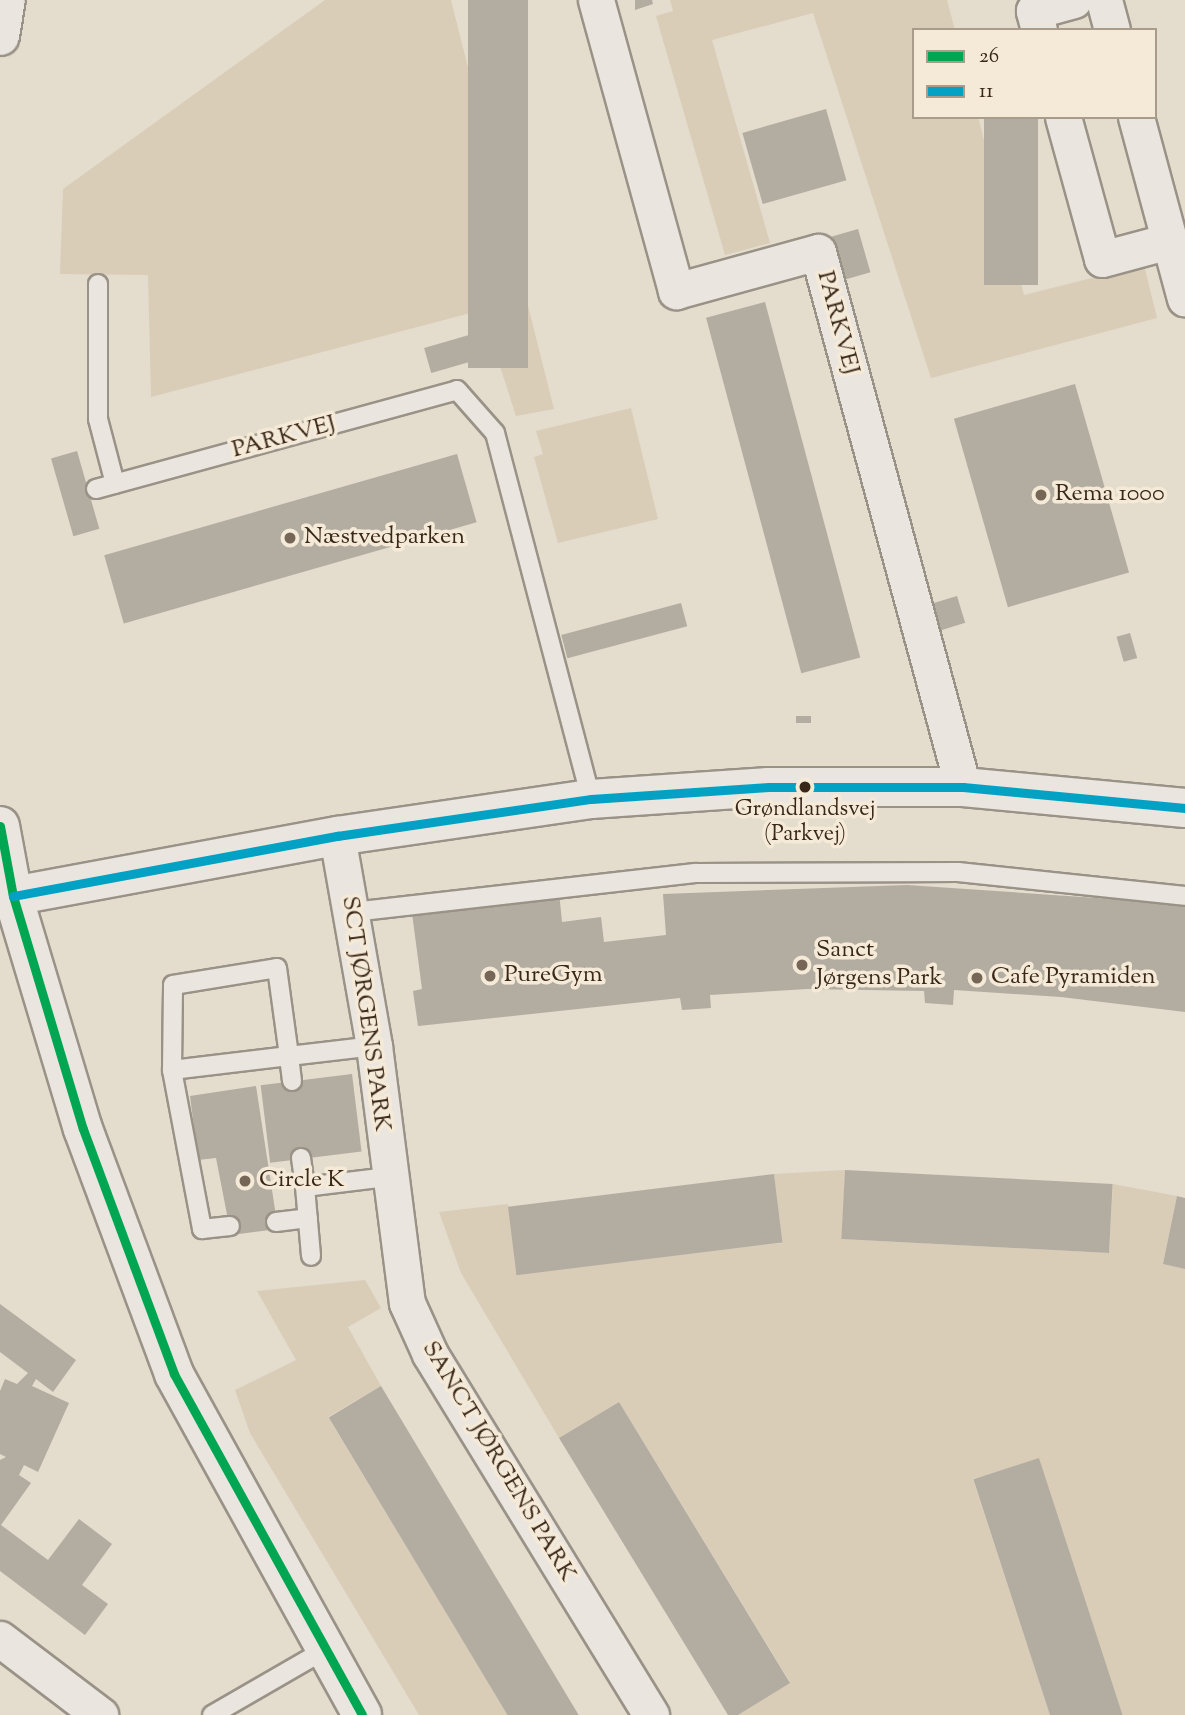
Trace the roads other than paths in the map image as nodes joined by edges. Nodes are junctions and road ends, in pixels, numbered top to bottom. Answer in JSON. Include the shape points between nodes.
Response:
{"nodes":[{"id":1,"x":6,"y":0,"type":"edge"},
{"id":2,"x":596,"y":0,"type":"edge"},
{"id":3,"x":1074,"y":0,"type":"edge"},
{"id":4,"x":1104,"y":0,"type":"edge"},
{"id":5,"x":1038,"y":28,"type":"edge"},
{"id":6,"x":1111,"y":28,"type":"edge"},
{"id":7,"x":0,"y":36,"type":"edge"},
{"id":8,"x":1064,"y":119,"type":"edge"},
{"id":9,"x":1137,"y":119,"type":"edge"},
{"id":10,"x":1179,"y":267,"type":"edge"},
{"id":11,"x":98,"y":284,"type":"dead end"},
{"id":12,"x":115,"y":484,"type":"junction"},
{"id":13,"x":96,"y":489,"type":"dead end"},
{"id":14,"x":963,"y":787,"type":"junction"},
{"id":15,"x":591,"y":799,"type":"junction"},
{"id":16,"x":1185,"y":808,"type":"edge"},
{"id":17,"x":0,"y":826,"type":"edge"},
{"id":18,"x":337,"y":836,"type":"junction"},
{"id":19,"x":1185,"y":896,"type":"edge"},
{"id":20,"x":13,"y":897,"type":"junction"},
{"id":21,"x":353,"y":912,"type":"junction"},
{"id":22,"x":373,"y":1046,"type":"junction"},
{"id":23,"x":289,"y":1056,"type":"junction"},
{"id":24,"x":172,"y":1070,"type":"junction"},
{"id":25,"x":292,"y":1081,"type":"dead end"},
{"id":26,"x":301,"y":1158,"type":"dead end"},
{"id":27,"x":389,"y":1184,"type":"junction"},
{"id":28,"x":305,"y":1187,"type":"junction"},
{"id":29,"x":308,"y":1219,"type":"junction"},
{"id":30,"x":276,"y":1222,"type":"dead end"},
{"id":31,"x":230,"y":1226,"type":"dead end"},
{"id":32,"x":311,"y":1256,"type":"dead end"},
{"id":33,"x":0,"y":1639,"type":"edge"},
{"id":34,"x":323,"y":1651,"type":"junction"},
{"id":35,"x":100,"y":1715,"type":"edge"},
{"id":36,"x":212,"y":1715,"type":"edge"},
{"id":37,"x":362,"y":1715,"type":"edge"},
{"id":38,"x":651,"y":1715,"type":"edge"}],
"edges":[{"from":1,"to":7,"type":"street"},
{"from":2,"to":14,"type":"street","name":"PARKVEJ","via":[[676,291],[818,253]]},
{"from":3,"to":5,"type":"street","via":[[1034,11]]},
{"from":4,"to":6,"type":"street"},
{"from":8,"to":10,"type":"street","via":[[1102,259]]},
{"from":9,"to":10,"type":"street"},
{"from":11,"to":12,"type":"lane","via":[[98,419]]},
{"from":12,"to":13,"type":"lane","name":"PARKVEJ"},
{"from":12,"to":15,"type":"lane","name":"PARKVEJ","via":[[457,390],[495,433]]},
{"from":14,"to":15,"type":"street","via":[[769,787]]},
{"from":14,"to":16,"type":"street"},
{"from":15,"to":18,"type":"street"},
{"from":17,"to":20,"type":"street"},
{"from":18,"to":20,"type":"street"},
{"from":18,"to":21,"type":"street","name":"SCT JØRGENS PARK"},
{"from":19,"to":21,"type":"lane","via":[[958,872],[695,873]]},
{"from":20,"to":34,"type":"street","via":[[83,1129],[174,1374]]},
{"from":21,"to":22,"type":"street","name":"SCT JØRGENS PARK"},
{"from":22,"to":23,"type":"lane"},
{"from":22,"to":27,"type":"street","name":"SCT JØRGENS PARK"},
{"from":23,"to":24,"type":"lane"},
{"from":23,"to":24,"type":"lane","via":[[277,968],[173,985]]},
{"from":23,"to":25,"type":"lane"},
{"from":24,"to":31,"type":"lane","via":[[202,1229]]},
{"from":26,"to":28,"type":"lane"},
{"from":27,"to":28,"type":"lane"},
{"from":27,"to":38,"type":"street","name":"SANCT JØRGENS PARK","via":[[407,1303],[430,1354]]},
{"from":28,"to":29,"type":"lane"},
{"from":29,"to":30,"type":"lane"},
{"from":29,"to":32,"type":"lane"},
{"from":33,"to":35,"type":"street"},
{"from":34,"to":36,"type":"lane"},
{"from":34,"to":37,"type":"street"}]}
